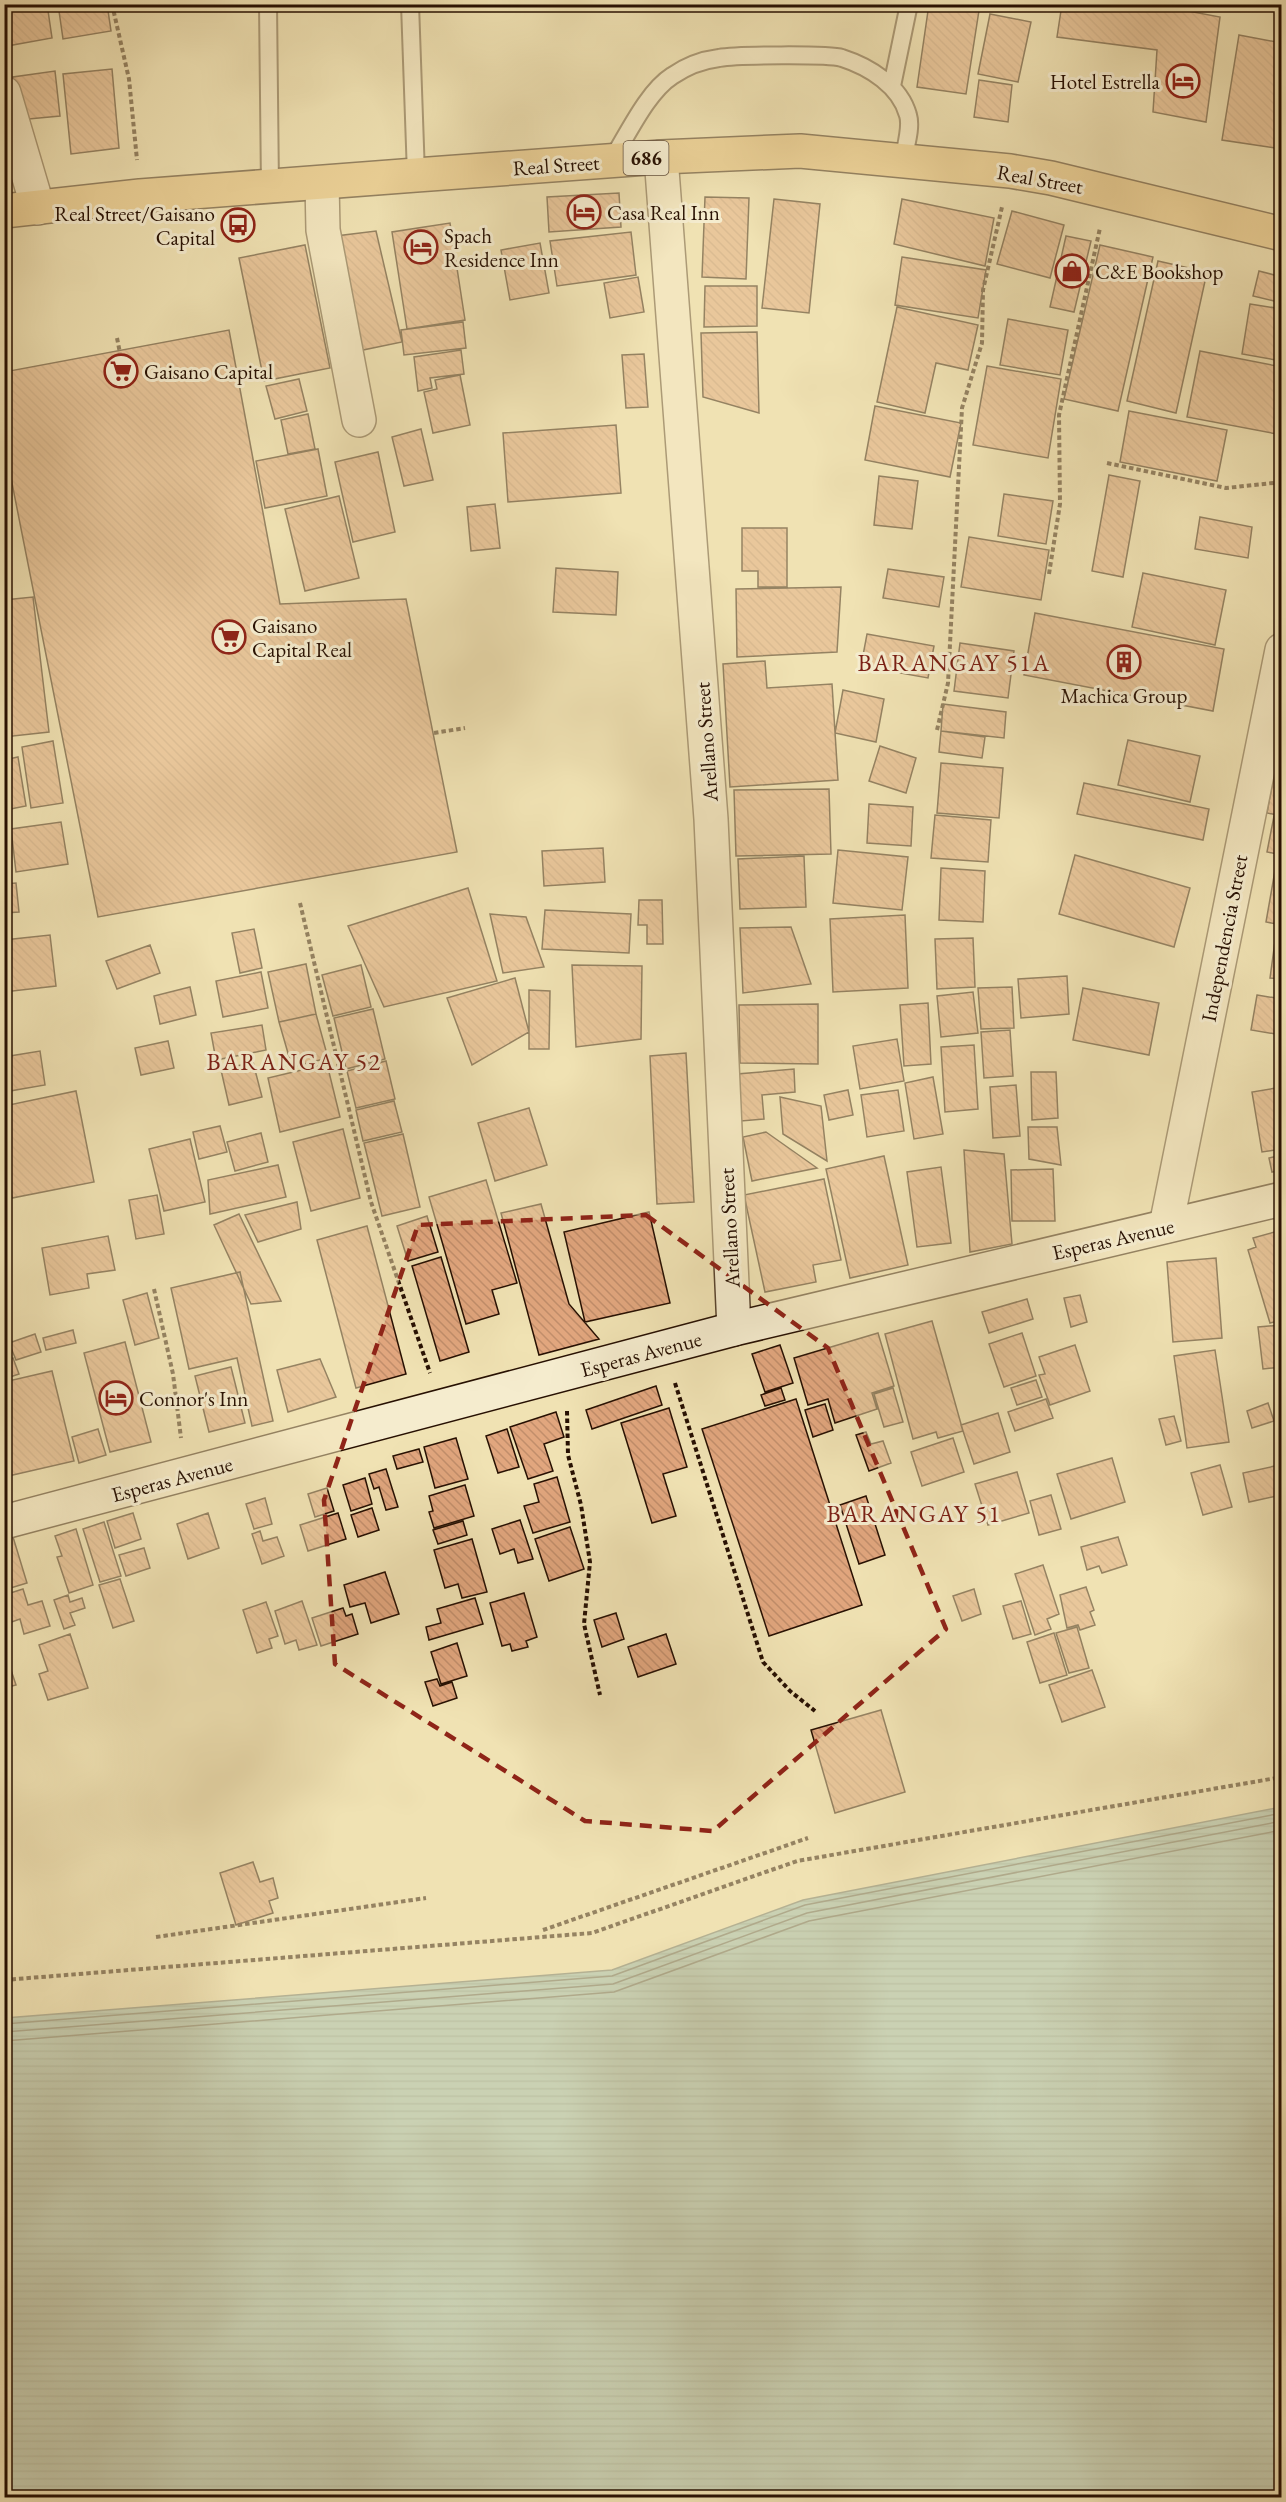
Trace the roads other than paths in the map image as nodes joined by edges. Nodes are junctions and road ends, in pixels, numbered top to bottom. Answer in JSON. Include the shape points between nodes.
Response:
{"nodes":[{"id":1,"x":268,"y":4,"type":"edge"},
{"id":2,"x":410,"y":4,"type":"edge"},
{"id":3,"x":909,"y":4,"type":"edge"},
{"id":4,"x":892,"y":86,"type":"junction"},
{"id":5,"x":4,"y":93,"type":"edge"},
{"id":6,"x":661,"y":157,"type":"junction"},
{"id":7,"x":611,"y":161,"type":"junction"},
{"id":8,"x":903,"y":161,"type":"junction"},
{"id":9,"x":416,"y":174,"type":"junction"},
{"id":10,"x":322,"y":183,"type":"junction"},
{"id":11,"x":270,"y":188,"type":"junction"},
{"id":12,"x":38,"y":208,"type":"junction"},
{"id":13,"x":4,"y":211,"type":"edge"},
{"id":14,"x":1281,"y":234,"type":"edge"},
{"id":15,"x":359,"y":420,"type":"dead end"},
{"id":16,"x":1281,"y":650,"type":"edge"},
{"id":17,"x":1281,"y":1199,"type":"edge"},
{"id":18,"x":1166,"y":1226,"type":"junction"},
{"id":19,"x":734,"y":1329,"type":"junction"},
{"id":20,"x":4,"y":1522,"type":"edge"}],
"edges":[{"from":1,"to":11,"type":"lane"},
{"from":2,"to":9,"type":"lane"},
{"from":3,"to":4,"type":"lane"},
{"from":4,"to":7,"type":"lane","via":[[864,66],[839,57],[718,58],[685,68],[669,78],[652,95]]},
{"from":4,"to":8,"type":"lane","via":[[909,118]]},
{"from":5,"to":12,"type":"street"},
{"from":6,"to":7,"type":"main road","name":"Real Street","number":"686"},
{"from":6,"to":8,"type":"main road","name":"Real Street","number":"686","via":[[800,151]]},
{"from":6,"to":19,"type":"street","name":"Arellano Street","via":[[711,819]]},
{"from":7,"to":9,"type":"main road","name":"Real Street","number":"686"},
{"from":8,"to":14,"type":"main road","name":"Real Street","number":"686","via":[[1010,171]]},
{"from":9,"to":10,"type":"main road","name":"Real Street","number":"686"},
{"from":10,"to":11,"type":"main road","name":"Real Street","number":"686"},
{"from":10,"to":15,"type":"street","via":[[323,230]]},
{"from":11,"to":12,"type":"main road","name":"Real Street","number":"686","via":[[140,196]]},
{"from":12,"to":13,"type":"main road","name":"Real Street","number":"686"},
{"from":16,"to":18,"type":"street","name":"Independencia Street"},
{"from":17,"to":18,"type":"street","name":"Esperas Avenue"},
{"from":18,"to":19,"type":"street","name":"Esperas Avenue"},
{"from":19,"to":20,"type":"street","name":"Esperas Avenue"}]}
